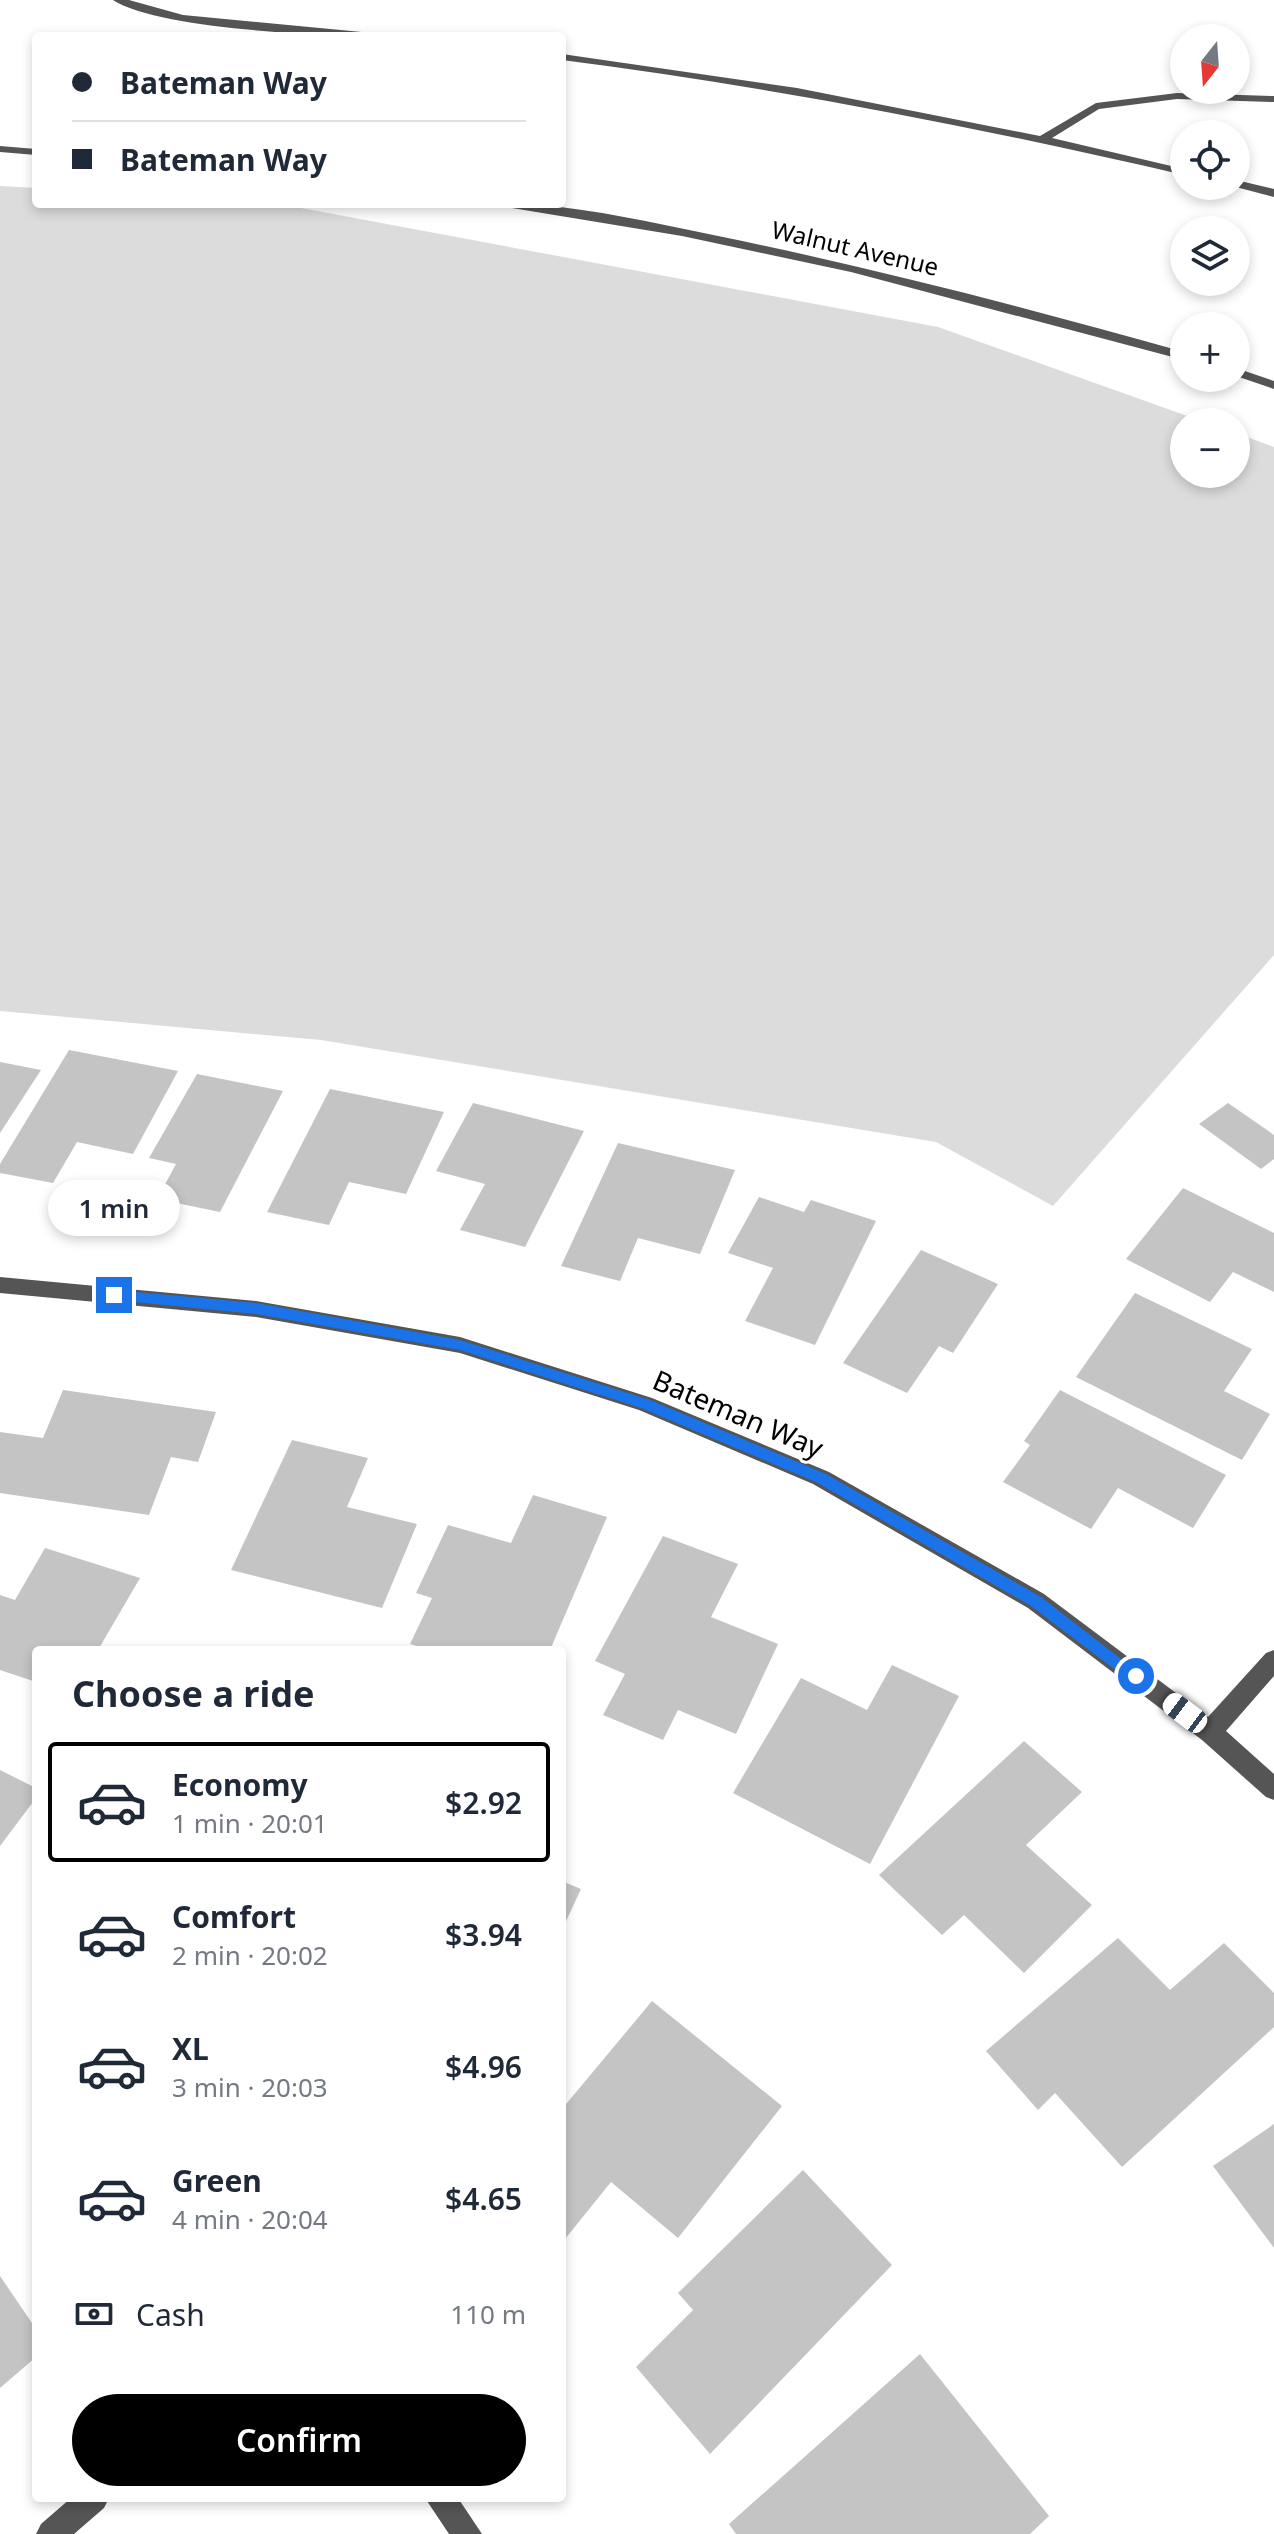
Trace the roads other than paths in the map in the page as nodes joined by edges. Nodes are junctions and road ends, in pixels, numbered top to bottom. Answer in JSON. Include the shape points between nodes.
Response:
{"nodes":[{"id":1,"x":118,"y":0,"type":"edge"},
{"id":2,"x":330,"y":32,"type":"edge"},
{"id":3,"x":566,"y":57,"type":"edge"},
{"id":4,"x":1274,"y":99,"type":"edge"},
{"id":5,"x":1044,"y":138,"type":"junction"},
{"id":6,"x":0,"y":149,"type":"edge"},
{"id":7,"x":32,"y":152,"type":"edge"},
{"id":8,"x":1170,"y":169,"type":"edge"},
{"id":9,"x":1250,"y":187,"type":"edge"},
{"id":10,"x":1274,"y":193,"type":"edge"},
{"id":11,"x":534,"y":208,"type":"edge"},
{"id":12,"x":1170,"y":352,"type":"edge"},
{"id":13,"x":1250,"y":377,"type":"edge"},
{"id":14,"x":1274,"y":385,"type":"edge"},
{"id":15,"x":0,"y":1285,"type":"edge"},
{"id":16,"x":1274,"y":1660,"type":"edge"},
{"id":17,"x":1210,"y":1732,"type":"junction"},
{"id":18,"x":1274,"y":1789,"type":"edge"},
{"id":19,"x":89,"y":2502,"type":"edge"},
{"id":20,"x":443,"y":2502,"type":"edge"},
{"id":21,"x":51,"y":2534,"type":"edge"},
{"id":22,"x":467,"y":2534,"type":"edge"}],
"edges":[{"from":1,"to":2,"type":"street","via":[[182,18]]},
{"from":3,"to":5,"type":"street"},
{"from":4,"to":5,"type":"street","via":[[1177,96],[1096,106]]},
{"from":5,"to":8,"type":"street"},
{"from":6,"to":7,"type":"street"},
{"from":9,"to":10,"type":"street"},
{"from":11,"to":12,"type":"street","name":"Walnut Avenue","via":[[920,285]]},
{"from":13,"to":14,"type":"street"},
{"from":15,"to":17,"type":"street","name":"Bateman Way","via":[[256,1309],[460,1345],[645,1404],[821,1478],[1023,1593]]},
{"from":16,"to":17,"type":"street"},
{"from":17,"to":18,"type":"street","name":"Bateman Way"},
{"from":19,"to":21,"type":"street"},
{"from":20,"to":22,"type":"street"}]}
